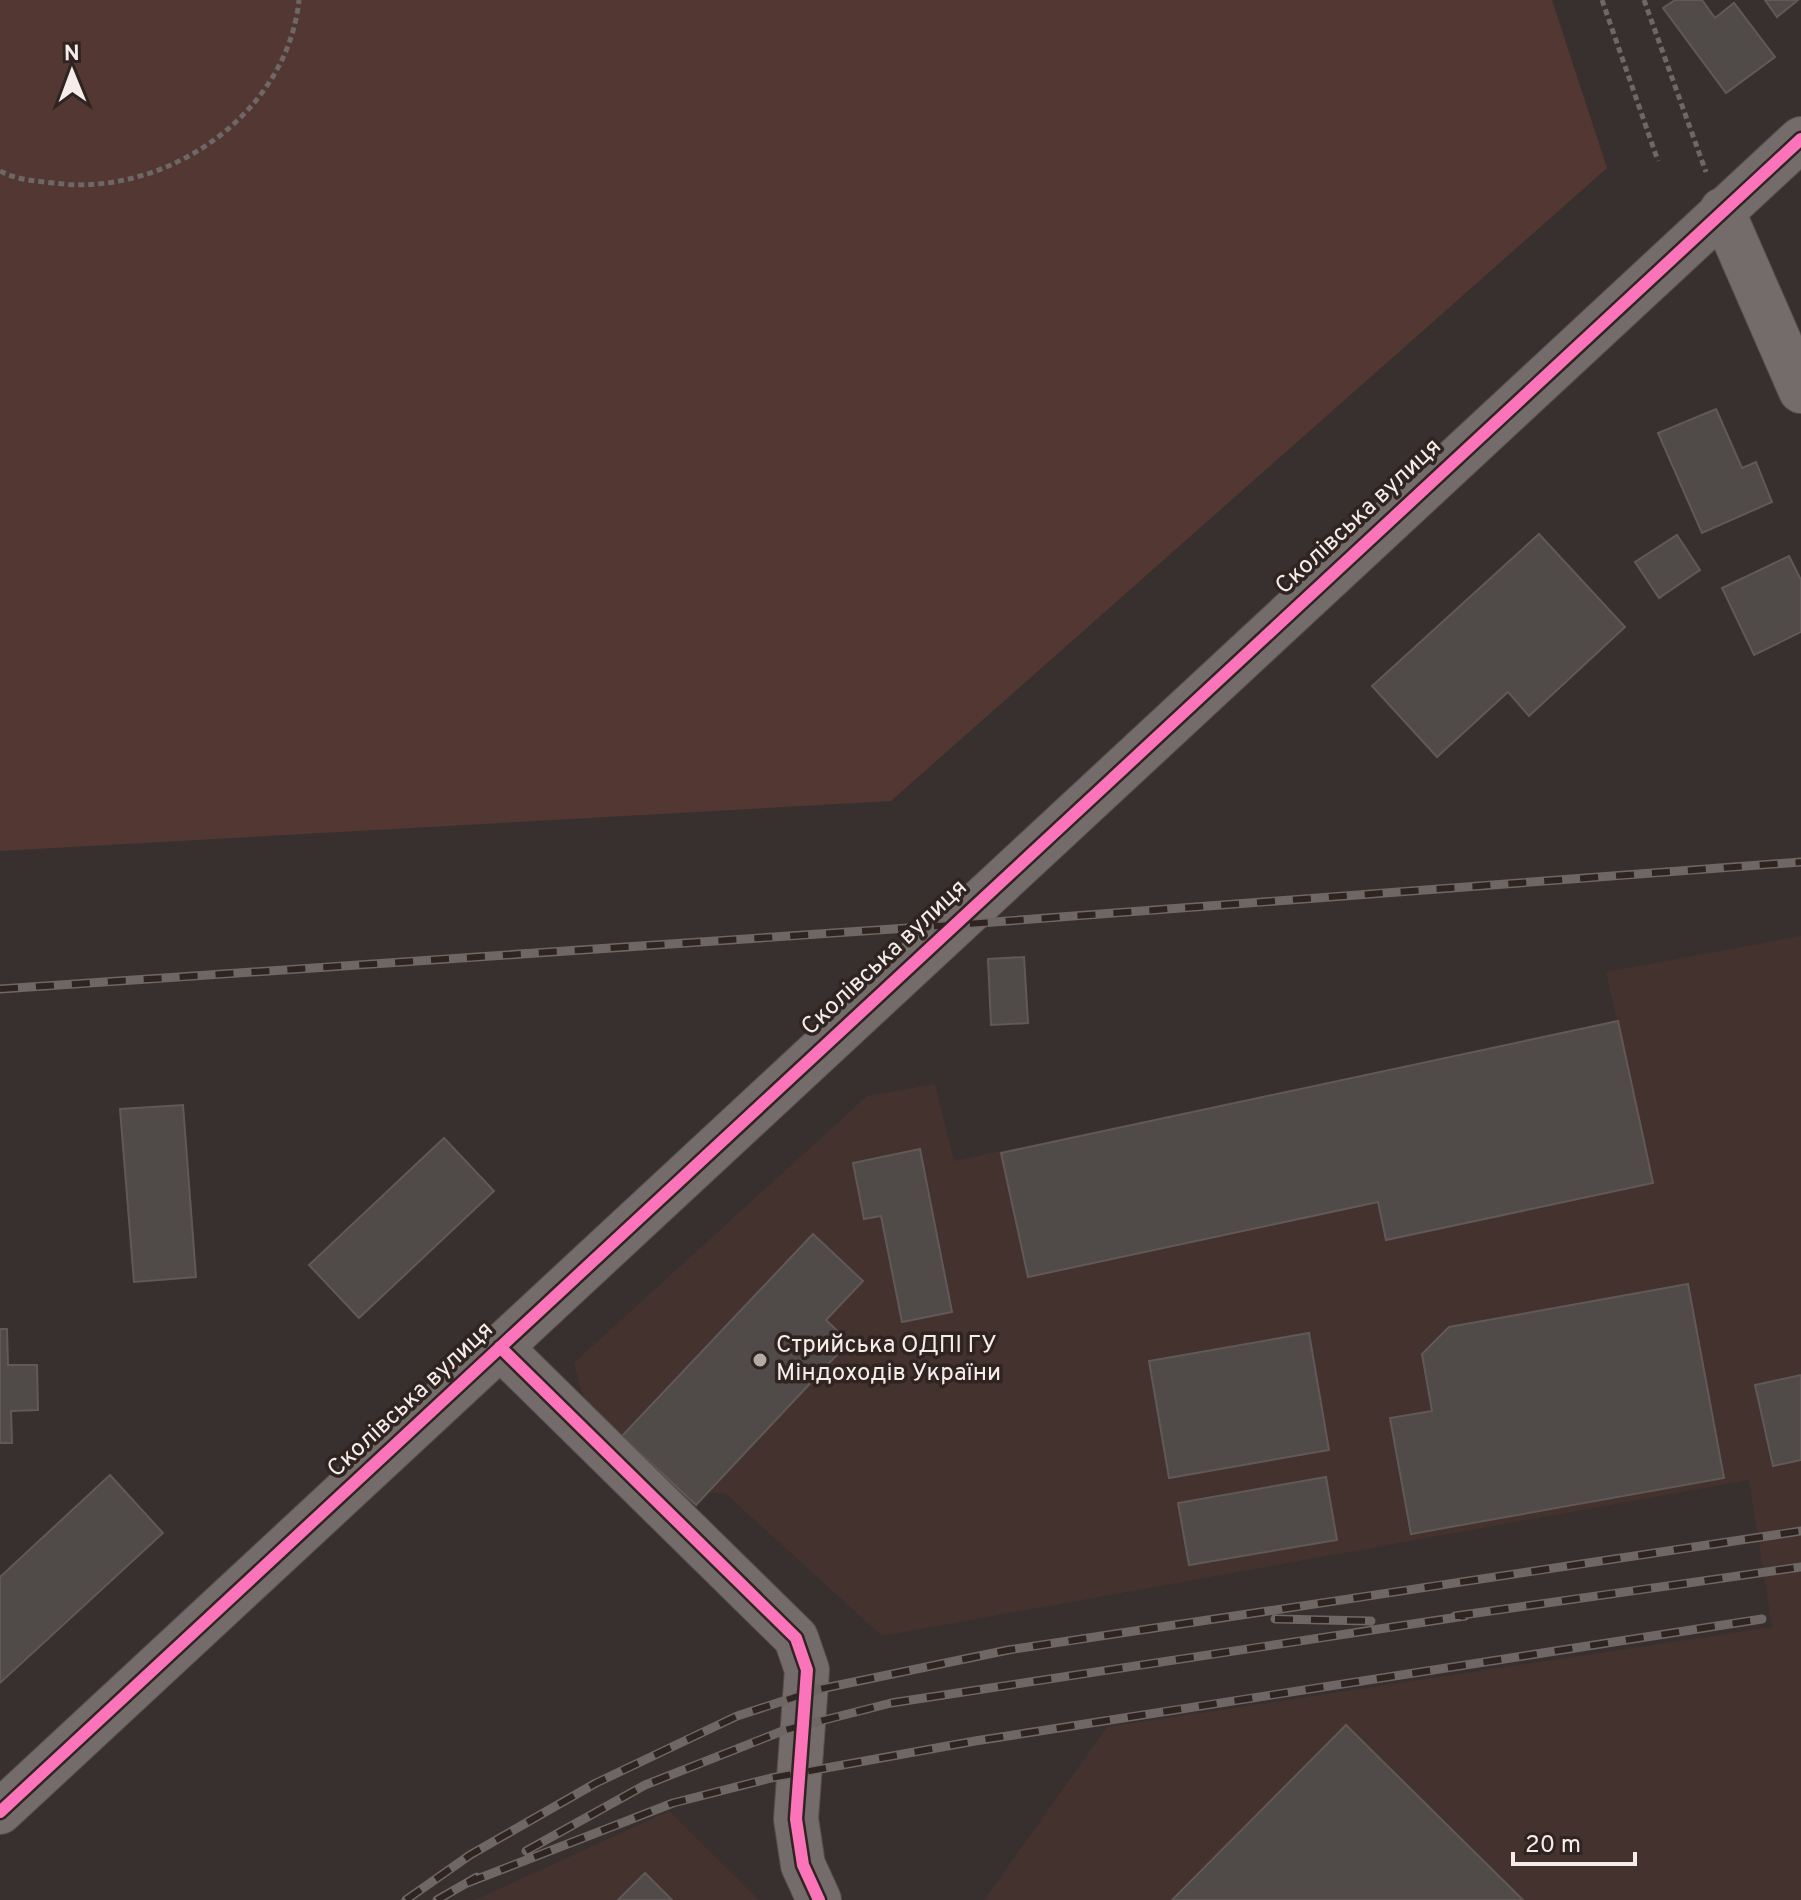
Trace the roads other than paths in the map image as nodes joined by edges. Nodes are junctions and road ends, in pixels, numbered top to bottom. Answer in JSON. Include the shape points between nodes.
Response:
{"nodes":[{"id":1,"x":1801,"y":139,"type":"edge"},
{"id":2,"x":1722,"y":210,"type":"junction"},
{"id":3,"x":1801,"y":391,"type":"edge"},
{"id":4,"x":500,"y":1347,"type":"junction"},
{"id":5,"x":0,"y":1812,"type":"edge"},
{"id":6,"x":819,"y":1900,"type":"edge"}],
"edges":[{"from":1,"to":2,"type":"street","name":"Сколівська вулиця"},
{"from":2,"to":3,"type":"street"},
{"from":2,"to":4,"type":"street","name":"Сколівська вулиця"},
{"from":4,"to":5,"type":"street","name":"Сколівська вулиця"},
{"from":4,"to":6,"type":"street","via":[[796,1638],[807,1670],[796,1819],[803,1865]]}]}
